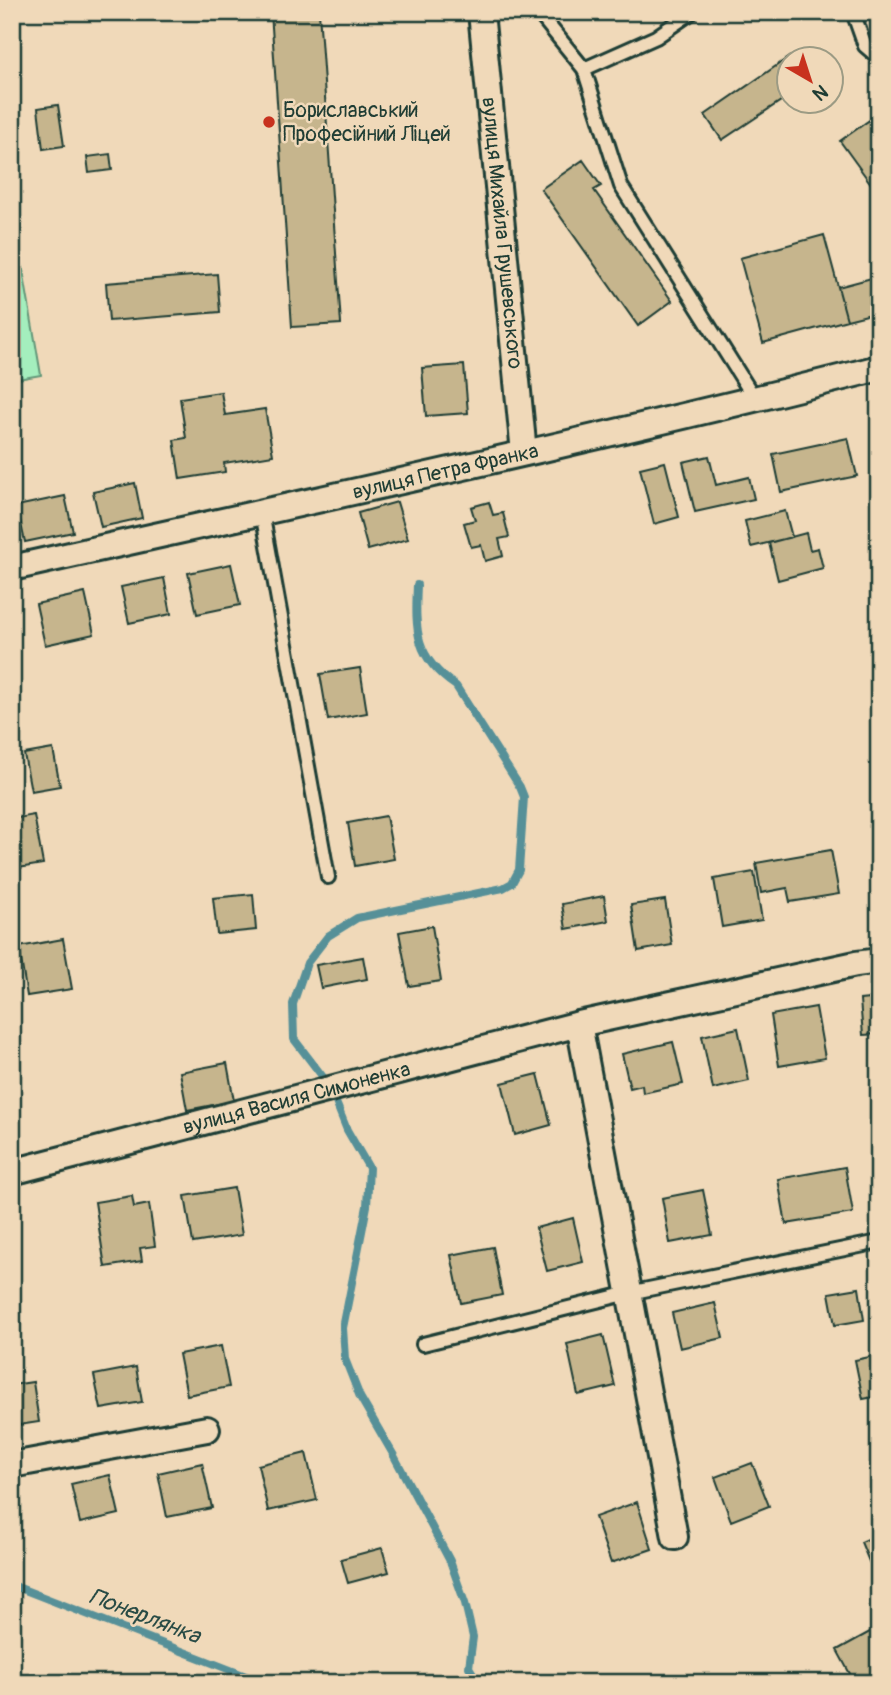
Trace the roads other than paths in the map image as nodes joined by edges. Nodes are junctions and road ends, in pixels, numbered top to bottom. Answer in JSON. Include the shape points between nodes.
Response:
{"nodes":[{"id":1,"x":481,"y":12,"type":"edge"},
{"id":2,"x":538,"y":12,"type":"edge"},
{"id":3,"x":692,"y":12,"type":"edge"},
{"id":4,"x":853,"y":12,"type":"edge"},
{"id":5,"x":879,"y":58,"type":"edge"},
{"id":6,"x":584,"y":69,"type":"junction"},
{"id":7,"x":879,"y":368,"type":"edge"},
{"id":8,"x":755,"y":399,"type":"junction"},
{"id":9,"x":524,"y":453,"type":"junction"},
{"id":10,"x":262,"y":512,"type":"junction"},
{"id":11,"x":12,"y":568,"type":"edge"},
{"id":12,"x":328,"y":877,"type":"dead end"},
{"id":13,"x":879,"y":961,"type":"edge"},
{"id":14,"x":579,"y":1024,"type":"junction"},
{"id":15,"x":13,"y":1167,"type":"edge"},
{"id":16,"x":879,"y":1242,"type":"edge"},
{"id":17,"x":629,"y":1293,"type":"junction"},
{"id":18,"x":423,"y":1344,"type":"dead end"},
{"id":19,"x":207,"y":1429,"type":"dead end"},
{"id":20,"x":12,"y":1465,"type":"edge"},
{"id":21,"x":675,"y":1536,"type":"dead end"}],
"edges":[{"from":1,"to":9,"type":"street","name":"вулиця Михайла Грушевського"},
{"from":2,"to":6,"type":"lane"},
{"from":3,"to":6,"type":"lane","via":[[656,37]]},
{"from":4,"to":5,"type":"lane","via":[[865,46]]},
{"from":6,"to":8,"type":"lane","via":[[621,186]]},
{"from":7,"to":8,"type":"street","name":"вулиця Петра Франка"},
{"from":8,"to":9,"type":"street","name":"вулиця Петра Франка"},
{"from":9,"to":10,"type":"street","name":"вулиця Петра Франка"},
{"from":10,"to":11,"type":"street","name":"вулиця Петра Франка"},
{"from":10,"to":12,"type":"lane"},
{"from":13,"to":14,"type":"street","name":"вулиця Василя Симоненка"},
{"from":14,"to":15,"type":"street","name":"вулиця Василя Симоненка"},
{"from":14,"to":17,"type":"street"},
{"from":16,"to":17,"type":"lane"},
{"from":17,"to":18,"type":"lane"},
{"from":17,"to":21,"type":"street"},
{"from":19,"to":20,"type":"street"}]}
